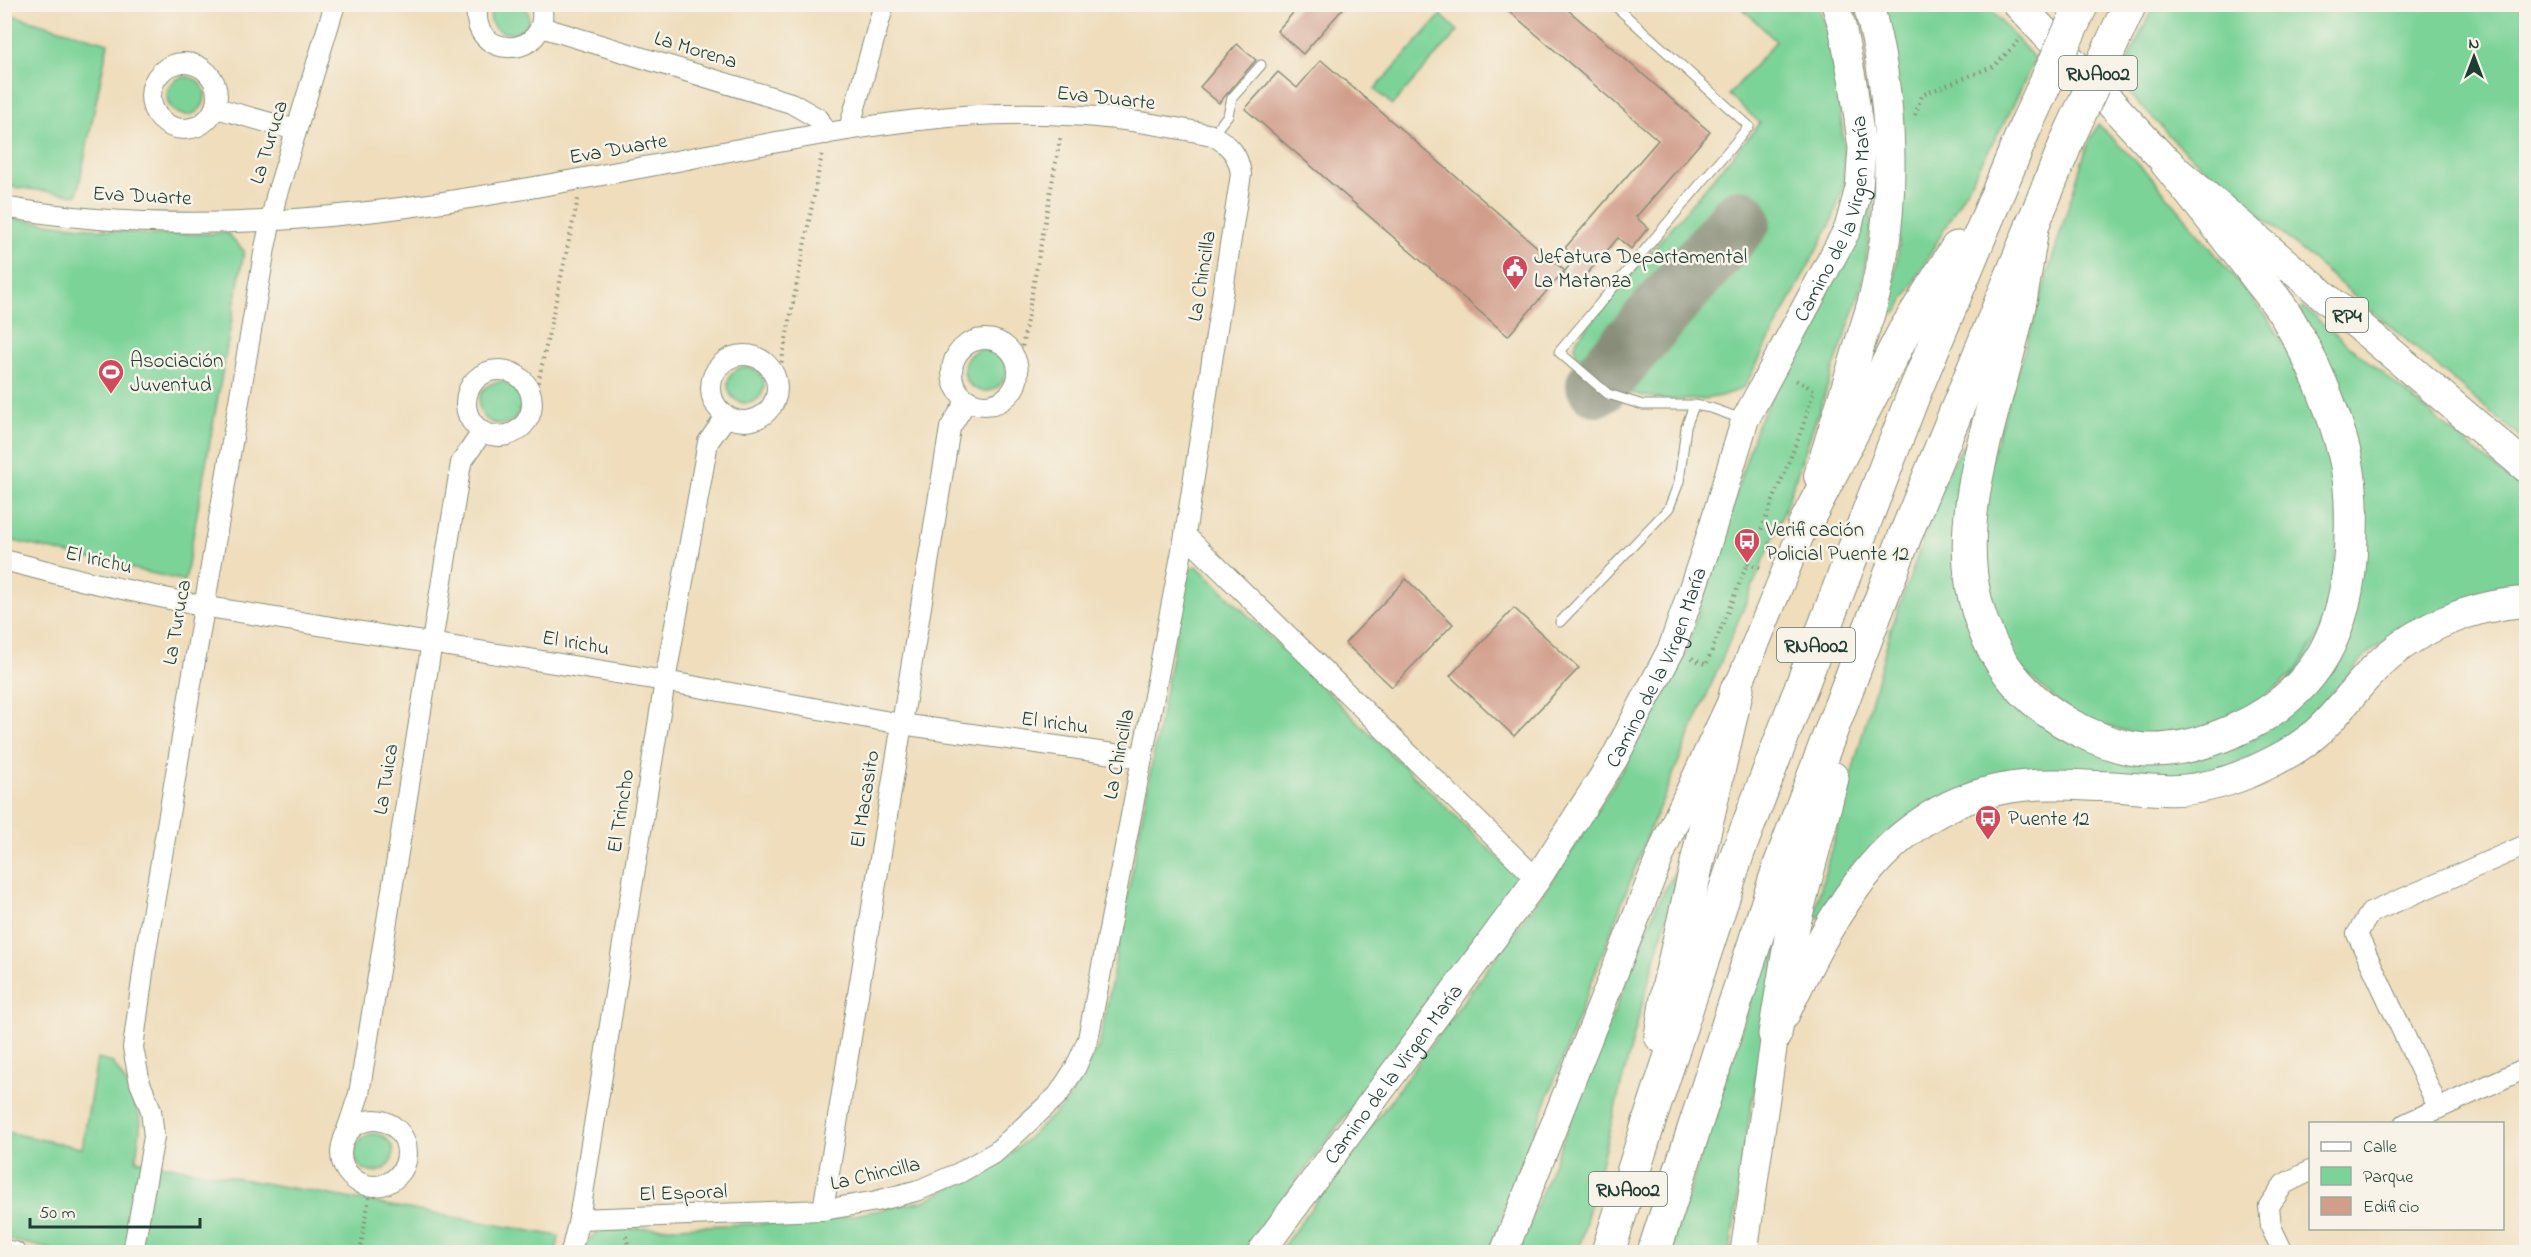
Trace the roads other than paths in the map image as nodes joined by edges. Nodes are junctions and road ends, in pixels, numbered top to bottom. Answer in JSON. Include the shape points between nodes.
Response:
{"nodes":[{"id":1,"x":335,"y":4,"type":"edge"},
{"id":2,"x":478,"y":4,"type":"edge"},
{"id":3,"x":541,"y":4,"type":"edge"},
{"id":4,"x":884,"y":4,"type":"edge"},
{"id":5,"x":1613,"y":4,"type":"edge"},
{"id":6,"x":1835,"y":4,"type":"edge"},
{"id":7,"x":1868,"y":4,"type":"edge"},
{"id":8,"x":2018,"y":4,"type":"edge"},
{"id":9,"x":2082,"y":4,"type":"edge"},
{"id":10,"x":2130,"y":4,"type":"edge"},
{"id":11,"x":2523,"y":4,"type":"edge"},
{"id":12,"x":2526,"y":8,"type":"edge"},
{"id":13,"x":541,"y":27,"type":"junction"},
{"id":14,"x":1261,"y":65,"type":"dead end"},
{"id":15,"x":216,"y":108,"type":"dead end"},
{"id":16,"x":849,"y":129,"type":"junction"},
{"id":17,"x":296,"y":130,"type":"junction"},
{"id":18,"x":826,"y":134,"type":"junction"},
{"id":19,"x":1212,"y":135,"type":"junction"},
{"id":20,"x":1234,"y":151,"type":"joint"},
{"id":21,"x":2167,"y":163,"type":"junction"},
{"id":22,"x":2005,"y":173,"type":"junction"},
{"id":23,"x":4,"y":207,"type":"edge"},
{"id":24,"x":270,"y":222,"type":"junction"},
{"id":25,"x":2033,"y":222,"type":"junction"},
{"id":26,"x":967,"y":400,"type":"junction"},
{"id":27,"x":1694,"y":405,"type":"junction"},
{"id":28,"x":726,"y":417,"type":"junction"},
{"id":29,"x":1745,"y":420,"type":"junction"},
{"id":30,"x":482,"y":432,"type":"junction"},
{"id":31,"x":2526,"y":467,"type":"edge"},
{"id":32,"x":1804,"y":526,"type":"junction"},
{"id":33,"x":1185,"y":535,"type":"junction"},
{"id":34,"x":4,"y":560,"type":"edge"},
{"id":35,"x":2526,"y":602,"type":"edge"},
{"id":36,"x":202,"y":606,"type":"junction"},
{"id":37,"x":1560,"y":622,"type":"dead end"},
{"id":38,"x":431,"y":642,"type":"junction"},
{"id":39,"x":1852,"y":673,"type":"junction"},
{"id":40,"x":665,"y":681,"type":"junction"},
{"id":41,"x":1737,"y":689,"type":"junction"},
{"id":42,"x":901,"y":724,"type":"junction"},
{"id":43,"x":1142,"y":758,"type":"junction"},
{"id":44,"x":2526,"y":845,"type":"edge"},
{"id":45,"x":1537,"y":879,"type":"junction"},
{"id":46,"x":1775,"y":1034,"type":"junction"},
{"id":47,"x":2526,"y":1068,"type":"edge"},
{"id":48,"x":358,"y":1094,"type":"junction"},
{"id":49,"x":2438,"y":1107,"type":"junction"},
{"id":50,"x":381,"y":1120,"type":"junction"},
{"id":51,"x":2409,"y":1122,"type":"edge"},
{"id":52,"x":1648,"y":1125,"type":"junction"},
{"id":53,"x":344,"y":1138,"type":"junction"},
{"id":54,"x":2309,"y":1172,"type":"edge"},
{"id":55,"x":823,"y":1210,"type":"junction"},
{"id":56,"x":579,"y":1220,"type":"junction"},
{"id":57,"x":4,"y":1251,"type":"edge"},
{"id":58,"x":15,"y":1252,"type":"edge"},
{"id":59,"x":133,"y":1252,"type":"edge"},
{"id":60,"x":571,"y":1252,"type":"edge"},
{"id":61,"x":1262,"y":1252,"type":"edge"},
{"id":62,"x":1504,"y":1252,"type":"edge"},
{"id":63,"x":1608,"y":1252,"type":"edge"},
{"id":64,"x":1654,"y":1252,"type":"edge"},
{"id":65,"x":1744,"y":1252,"type":"edge"},
{"id":66,"x":2283,"y":1252,"type":"edge"}],
"edges":[{"from":1,"to":17,"type":"street","name":"La Turuca"},
{"from":2,"to":13,"type":"street","via":[[478,27],[493,44],[515,48],[535,37]]},
{"from":3,"to":13,"type":"street"},
{"from":4,"to":16,"type":"street"},
{"from":5,"to":27,"type":"lane","via":[[1749,126],[1559,352],[1608,394],[1643,405]]},
{"from":6,"to":29,"type":"street","name":"Camino de la Virgen María","via":[[1855,93],[1862,148],[1859,188],[1848,228]]},
{"from":7,"to":32,"type":"main road","via":[[1885,81],[1889,147],[1884,243],[1876,289]]},
{"from":8,"to":21,"type":"main road","number":"RP4"},
{"from":9,"to":22,"type":"highway","number":"RNA002","bridge":true},
{"from":10,"to":25,"type":"highway","number":"RNA002","bridge":true},
{"from":11,"to":12,"type":"lane"},
{"from":13,"to":18,"type":"street","name":"La Morena","via":[[791,103],[819,119]]},
{"from":14,"to":19,"type":"lane","via":[[1232,98],[1228,115]]},
{"from":15,"to":17,"type":"street"},
{"from":16,"to":18,"type":"street","name":"Eva Duarte"},
{"from":16,"to":19,"type":"street","name":"Eva Duarte","via":[[942,117],[1065,114]]},
{"from":17,"to":24,"type":"street","name":"La Turuca"},
{"from":18,"to":24,"type":"street","name":"Eva Duarte","via":[[435,205]]},
{"from":19,"to":20,"type":"street","name":"Eva Duarte"},
{"from":20,"to":33,"type":"street","name":"La Chincilla","via":[[1241,174]]},
{"from":21,"to":25,"type":"highway","via":[[2286,315],[2321,384],[2345,454],[2352,506],[2351,555],[2344,603],[2329,645],[2310,674],[2280,704],[2249,725],[2212,740],[2182,748],[2144,750],[2105,742],[2072,727],[2044,711],[2024,692],[1985,634],[1974,596],[1969,554],[1976,478],[2018,311]]},
{"from":21,"to":31,"type":"main road","number":"RP4"},
{"from":22,"to":32,"type":"highway","via":[[1904,332]]},
{"from":22,"to":52,"type":"highway","number":"RNA002","via":[[1913,396],[1738,852]]},
{"from":23,"to":24,"type":"street","name":"Eva Duarte","via":[[126,221]]},
{"from":24,"to":36,"type":"street","name":"La Turuca"},
{"from":25,"to":39,"type":"highway","number":"RNA002"},
{"from":26,"to":26,"type":"street","via":[[953,383],[951,372],[958,351],[978,339],[1000,342],[1009,349],[1018,370],[1017,380],[1006,398],[987,405]]},
{"from":26,"to":42,"type":"street","name":"El Macasito","via":[[950,428]]},
{"from":27,"to":29,"type":"lane"},
{"from":27,"to":37,"type":"lane","via":[[1686,427],[1679,482],[1669,508]]},
{"from":28,"to":28,"type":"street","via":[[711,394],[711,381],[717,369],[726,360],[745,356],[764,362],[773,372],[777,386],[775,400],[767,412],[755,420],[740,422]]},
{"from":28,"to":40,"type":"street","name":"El Trincho","via":[[708,442]]},
{"from":29,"to":45,"type":"street","name":"Camino de la Virgen María","via":[[1672,648],[1614,759]]},
{"from":30,"to":30,"type":"street","via":[[468,416],[467,394],[472,384],[479,376],[500,370],[520,377],[528,385],[533,406],[524,426],[504,436]]},
{"from":30,"to":38,"type":"street","name":"La Tuica","via":[[461,463]]},
{"from":32,"to":41,"type":"street"},
{"from":33,"to":43,"type":"street","name":"La Chincilla"},
{"from":33,"to":45,"type":"street"},
{"from":34,"to":36,"type":"street","name":"El Irichu"},
{"from":35,"to":46,"type":"main road","via":[[2462,615],[2414,636],[2375,668],[2310,739],[2266,765],[2216,784],[2167,791],[2022,786],[1980,794],[1913,827],[1877,859],[1847,897],[1816,947]]},
{"from":36,"to":38,"type":"street","name":"El Irichu"},
{"from":36,"to":59,"type":"street","name":"La Turuca","via":[[133,1048],[140,1083],[151,1110],[154,1137]]},
{"from":38,"to":40,"type":"street","name":"El Irichu"},
{"from":38,"to":48,"type":"street","name":"La Tuica"},
{"from":39,"to":46,"type":"highway","via":[[1828,797],[1793,926]]},
{"from":39,"to":64,"type":"highway","number":"RNA002","via":[[1780,865]]},
{"from":40,"to":42,"type":"street","name":"El Irichu"},
{"from":40,"to":56,"type":"street","name":"El Trincho"},
{"from":41,"to":52,"type":"highway","via":[[1669,985]]},
{"from":41,"to":62,"type":"street","via":[[1667,839]]},
{"from":42,"to":43,"type":"street","name":"El Irichu"},
{"from":42,"to":55,"type":"street","name":"El Macasito"},
{"from":43,"to":55,"type":"street","name":"La Chincilla","via":[[1088,1039],[1058,1095],[996,1152],[959,1173],[919,1190]]},
{"from":44,"to":49,"type":"street","via":[[2370,913],[2357,934]]},
{"from":45,"to":61,"type":"street","name":"Camino de la Virgen María"},
{"from":46,"to":65,"type":"street"},
{"from":47,"to":49,"type":"street"},
{"from":48,"to":50,"type":"street"},
{"from":48,"to":53,"type":"street","name":"La Tuica"},
{"from":49,"to":51,"type":"street"},
{"from":50,"to":53,"type":"street","via":[[359,1123]]},
{"from":50,"to":53,"type":"street","name":"La Tuica","via":[[400,1131],[406,1141],[406,1164],[393,1181],[371,1186],[352,1178],[345,1169],[341,1149]]},
{"from":52,"to":63,"type":"highway","number":"RNA002"},
{"from":54,"to":66,"type":"street","via":[[2284,1184],[2269,1206],[2271,1227]]},
{"from":55,"to":56,"type":"street","name":"El Esporal"},
{"from":56,"to":60,"type":"street"},
{"from":57,"to":58,"type":"street"}]}
